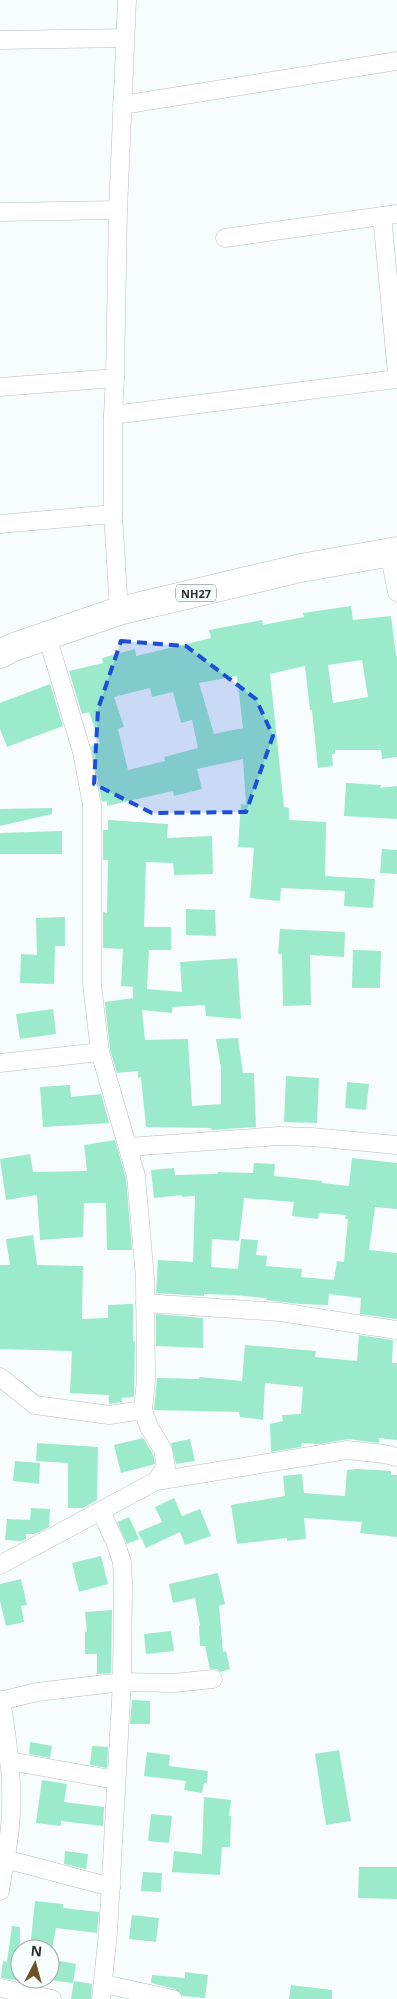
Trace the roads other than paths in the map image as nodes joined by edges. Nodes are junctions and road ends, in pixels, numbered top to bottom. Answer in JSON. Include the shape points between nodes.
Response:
{"nodes":[{"id":1,"x":127,"y":0,"type":"edge"},
{"id":2,"x":125,"y":38,"type":"junction"},
{"id":3,"x":0,"y":40,"type":"edge"},
{"id":4,"x":397,"y":61,"type":"edge"},
{"id":5,"x":122,"y":105,"type":"junction"},
{"id":6,"x":118,"y":210,"type":"junction"},
{"id":7,"x":0,"y":212,"type":"edge"},
{"id":8,"x":390,"y":215,"type":"edge"},
{"id":9,"x":225,"y":238,"type":"dead end"},
{"id":10,"x":397,"y":373,"type":"edge"},
{"id":11,"x":115,"y":378,"type":"junction"},
{"id":12,"x":397,"y":379,"type":"edge"},
{"id":13,"x":0,"y":387,"type":"edge"},
{"id":14,"x":112,"y":415,"type":"junction"},
{"id":15,"x":113,"y":514,"type":"junction"},
{"id":16,"x":0,"y":524,"type":"edge"},
{"id":17,"x":393,"y":552,"type":"edge"},
{"id":18,"x":397,"y":592,"type":"edge"},
{"id":19,"x":119,"y":611,"type":"junction"},
{"id":20,"x":47,"y":636,"type":"junction"},
{"id":21,"x":0,"y":654,"type":"edge"},
{"id":22,"x":100,"y":1052,"type":"junction"},
{"id":23,"x":0,"y":1062,"type":"edge"},
{"id":24,"x":397,"y":1145,"type":"edge"},
{"id":25,"x":128,"y":1146,"type":"junction"},
{"id":26,"x":145,"y":1303,"type":"junction"},
{"id":27,"x":397,"y":1330,"type":"edge"},
{"id":28,"x":0,"y":1377,"type":"edge"},
{"id":29,"x":143,"y":1410,"type":"junction"},
{"id":30,"x":397,"y":1457,"type":"edge"},
{"id":31,"x":156,"y":1480,"type":"junction"},
{"id":32,"x":100,"y":1511,"type":"junction"},
{"id":33,"x":0,"y":1565,"type":"edge"},
{"id":34,"x":213,"y":1679,"type":"dead end"},
{"id":35,"x":122,"y":1682,"type":"junction"},
{"id":36,"x":1,"y":1700,"type":"edge"},
{"id":37,"x":9,"y":1761,"type":"junction"},
{"id":38,"x":116,"y":1780,"type":"junction"},
{"id":39,"x":5,"y":1859,"type":"junction"},
{"id":40,"x":110,"y":1887,"type":"junction"},
{"id":41,"x":0,"y":1891,"type":"edge"},
{"id":42,"x":0,"y":1988,"type":"edge"},
{"id":43,"x":102,"y":1991,"type":"edge"},
{"id":44,"x":52,"y":1999,"type":"edge"},
{"id":45,"x":172,"y":1999,"type":"edge"}],
"edges":[{"from":1,"to":2,"type":"street"},
{"from":2,"to":3,"type":"street"},
{"from":2,"to":5,"type":"street"},
{"from":4,"to":5,"type":"street"},
{"from":5,"to":6,"type":"street"},
{"from":6,"to":7,"type":"street"},
{"from":6,"to":11,"type":"street"},
{"from":8,"to":9,"type":"street"},
{"from":8,"to":10,"type":"street"},
{"from":11,"to":13,"type":"street"},
{"from":11,"to":14,"type":"street"},
{"from":12,"to":14,"type":"street"},
{"from":14,"to":15,"type":"street"},
{"from":15,"to":16,"type":"street"},
{"from":15,"to":19,"type":"street"},
{"from":17,"to":18,"type":"street"},
{"from":17,"to":19,"type":"highway","number":"NH27","via":[[301,568]]},
{"from":19,"to":20,"type":"highway","number":"NH27"},
{"from":20,"to":21,"type":"highway","number":"NH27"},
{"from":20,"to":22,"type":"street","via":[[82,752],[92,805],[92,984]]},
{"from":22,"to":23,"type":"street"},
{"from":22,"to":25,"type":"street"},
{"from":24,"to":25,"type":"street","via":[[280,1136]]},
{"from":25,"to":26,"type":"street","via":[[136,1176]]},
{"from":26,"to":27,"type":"street","via":[[280,1312]]},
{"from":26,"to":29,"type":"street"},
{"from":28,"to":29,"type":"street","via":[[35,1405],[109,1415]]},
{"from":29,"to":31,"type":"street","via":[[163,1450],[166,1467]]},
{"from":30,"to":31,"type":"street","via":[[347,1450]]},
{"from":31,"to":32,"type":"street"},
{"from":32,"to":33,"type":"street"},
{"from":32,"to":35,"type":"street","via":[[122,1562]]},
{"from":34,"to":35,"type":"street","via":[[174,1683]]},
{"from":35,"to":36,"type":"street","via":[[37,1692]]},
{"from":35,"to":38,"type":"street"},
{"from":36,"to":37,"type":"street"},
{"from":37,"to":38,"type":"street"},
{"from":37,"to":39,"type":"street","via":[[10,1826]]},
{"from":38,"to":40,"type":"street"},
{"from":39,"to":40,"type":"street"},
{"from":39,"to":41,"type":"street"},
{"from":40,"to":43,"type":"street"},
{"from":42,"to":44,"type":"street"},
{"from":43,"to":45,"type":"street"}]}
